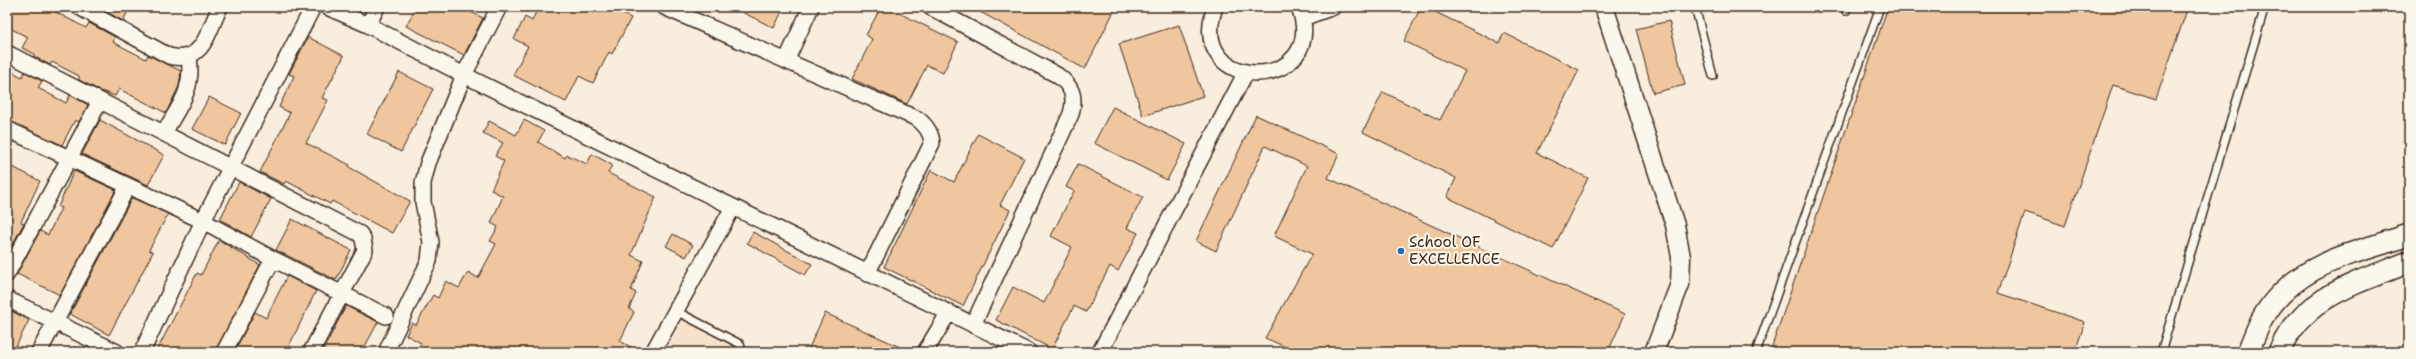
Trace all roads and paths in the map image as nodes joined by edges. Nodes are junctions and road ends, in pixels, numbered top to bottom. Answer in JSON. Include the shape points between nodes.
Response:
{"nodes":[{"id":1,"x":79,"y":7,"type":"edge"},
{"id":2,"x":220,"y":7,"type":"edge"},
{"id":3,"x":313,"y":7,"type":"edge"},
{"id":4,"x":327,"y":7,"type":"edge"},
{"id":5,"x":377,"y":7,"type":"edge"},
{"id":6,"x":499,"y":7,"type":"edge"},
{"id":7,"x":664,"y":7,"type":"edge"},
{"id":8,"x":811,"y":7,"type":"edge"},
{"id":9,"x":930,"y":7,"type":"edge"},
{"id":10,"x":1215,"y":7,"type":"edge"},
{"id":11,"x":1333,"y":7,"type":"edge"},
{"id":12,"x":1604,"y":7,"type":"edge"},
{"id":13,"x":1695,"y":7,"type":"edge"},
{"id":14,"x":1880,"y":7,"type":"edge"},
{"id":15,"x":2264,"y":7,"type":"edge"},
{"id":16,"x":1301,"y":13,"type":"edge"},
{"id":17,"x":368,"y":25,"type":"junction"},
{"id":18,"x":7,"y":53,"type":"edge"},
{"id":19,"x":189,"y":58,"type":"junction"},
{"id":20,"x":786,"y":61,"type":"junction"},
{"id":21,"x":1245,"y":74,"type":"junction"},
{"id":22,"x":464,"y":75,"type":"junction"},
{"id":23,"x":1713,"y":76,"type":"dead end"},
{"id":24,"x":100,"y":101,"type":"junction"},
{"id":25,"x":7,"y":128,"type":"edge"},
{"id":26,"x":164,"y":133,"type":"junction"},
{"id":27,"x":71,"y":158,"type":"junction"},
{"id":28,"x":231,"y":167,"type":"junction"},
{"id":29,"x":128,"y":186,"type":"junction"},
{"id":30,"x":733,"y":207,"type":"junction"},
{"id":31,"x":203,"y":221,"type":"junction"},
{"id":32,"x":2409,"y":235,"type":"edge"},
{"id":33,"x":272,"y":259,"type":"junction"},
{"id":34,"x":2409,"y":262,"type":"edge"},
{"id":35,"x":7,"y":274,"type":"edge"},
{"id":36,"x":867,"y":274,"type":"junction"},
{"id":37,"x":341,"y":295,"type":"junction"},
{"id":38,"x":7,"y":299,"type":"edge"},
{"id":39,"x":676,"y":311,"type":"junction"},
{"id":40,"x":949,"y":312,"type":"junction"},
{"id":41,"x":386,"y":316,"type":"dead end"},
{"id":42,"x":54,"y":322,"type":"junction"},
{"id":43,"x":973,"y":325,"type":"junction"},
{"id":44,"x":39,"y":352,"type":"edge"},
{"id":45,"x":117,"y":352,"type":"edge"},
{"id":46,"x":142,"y":352,"type":"edge"},
{"id":47,"x":224,"y":352,"type":"edge"},
{"id":48,"x":311,"y":352,"type":"edge"},
{"id":49,"x":386,"y":352,"type":"edge"},
{"id":50,"x":653,"y":352,"type":"edge"},
{"id":51,"x":742,"y":352,"type":"edge"},
{"id":52,"x":925,"y":352,"type":"edge"},
{"id":53,"x":1030,"y":352,"type":"edge"},
{"id":54,"x":1100,"y":352,"type":"edge"},
{"id":55,"x":1654,"y":352,"type":"edge"},
{"id":56,"x":1756,"y":352,"type":"edge"},
{"id":57,"x":2161,"y":352,"type":"edge"},
{"id":58,"x":2248,"y":352,"type":"edge"},
{"id":59,"x":2279,"y":352,"type":"edge"}],
"edges":[{"from":1,"to":19,"type":"street","via":[[169,56]]},
{"from":2,"to":19,"type":"street","via":[[198,52]]},
{"from":3,"to":28,"type":"street"},
{"from":4,"to":17,"type":"street"},
{"from":5,"to":17,"type":"street"},
{"from":6,"to":22,"type":"street"},
{"from":7,"to":20,"type":"street"},
{"from":8,"to":20,"type":"street"},
{"from":9,"to":43,"type":"street","via":[[1057,75],[1067,83],[1073,93],[1071,114]]},
{"from":10,"to":21,"type":"street","via":[[1210,21],[1210,35],[1214,48],[1222,60]]},
{"from":11,"to":16,"type":"street"},
{"from":12,"to":55,"type":"street","via":[[1675,225],[1681,257],[1680,284]]},
{"from":13,"to":23,"type":"lane"},
{"from":14,"to":56,"type":"lane"},
{"from":15,"to":57,"type":"lane"},
{"from":16,"to":21,"type":"street","via":[[1304,32],[1301,45],[1294,57],[1272,72],[1259,75]]},
{"from":17,"to":22,"type":"street"},
{"from":18,"to":24,"type":"street"},
{"from":19,"to":26,"type":"street","via":[[192,75],[189,84]]},
{"from":20,"to":36,"type":"street","via":[[918,119],[932,135],[928,152]]},
{"from":21,"to":54,"type":"street"},
{"from":22,"to":30,"type":"street"},
{"from":22,"to":49,"type":"street","via":[[422,183],[422,202],[431,242],[429,261]]},
{"from":24,"to":26,"type":"street"},
{"from":24,"to":27,"type":"street"},
{"from":25,"to":27,"type":"street"},
{"from":26,"to":28,"type":"street"},
{"from":27,"to":29,"type":"street"},
{"from":27,"to":35,"type":"street"},
{"from":28,"to":31,"type":"street"},
{"from":28,"to":37,"type":"street","via":[[360,234],[365,250]]},
{"from":29,"to":31,"type":"street"},
{"from":29,"to":42,"type":"street"},
{"from":30,"to":36,"type":"street"},
{"from":30,"to":39,"type":"street"},
{"from":31,"to":33,"type":"street"},
{"from":31,"to":46,"type":"street"},
{"from":32,"to":58,"type":"main road","via":[[2319,266],[2298,278],[2280,295],[2261,321]]},
{"from":33,"to":37,"type":"street"},
{"from":33,"to":47,"type":"street"},
{"from":34,"to":59,"type":"main road","via":[[2340,290],[2318,302],[2301,319]]},
{"from":36,"to":40,"type":"street"},
{"from":37,"to":41,"type":"street"},
{"from":37,"to":48,"type":"street"},
{"from":38,"to":42,"type":"street"},
{"from":39,"to":50,"type":"street"},
{"from":39,"to":51,"type":"lane","via":[[740,344]]},
{"from":40,"to":43,"type":"street"},
{"from":40,"to":52,"type":"street"},
{"from":42,"to":44,"type":"street"},
{"from":42,"to":45,"type":"street"},
{"from":43,"to":53,"type":"street"}]}
